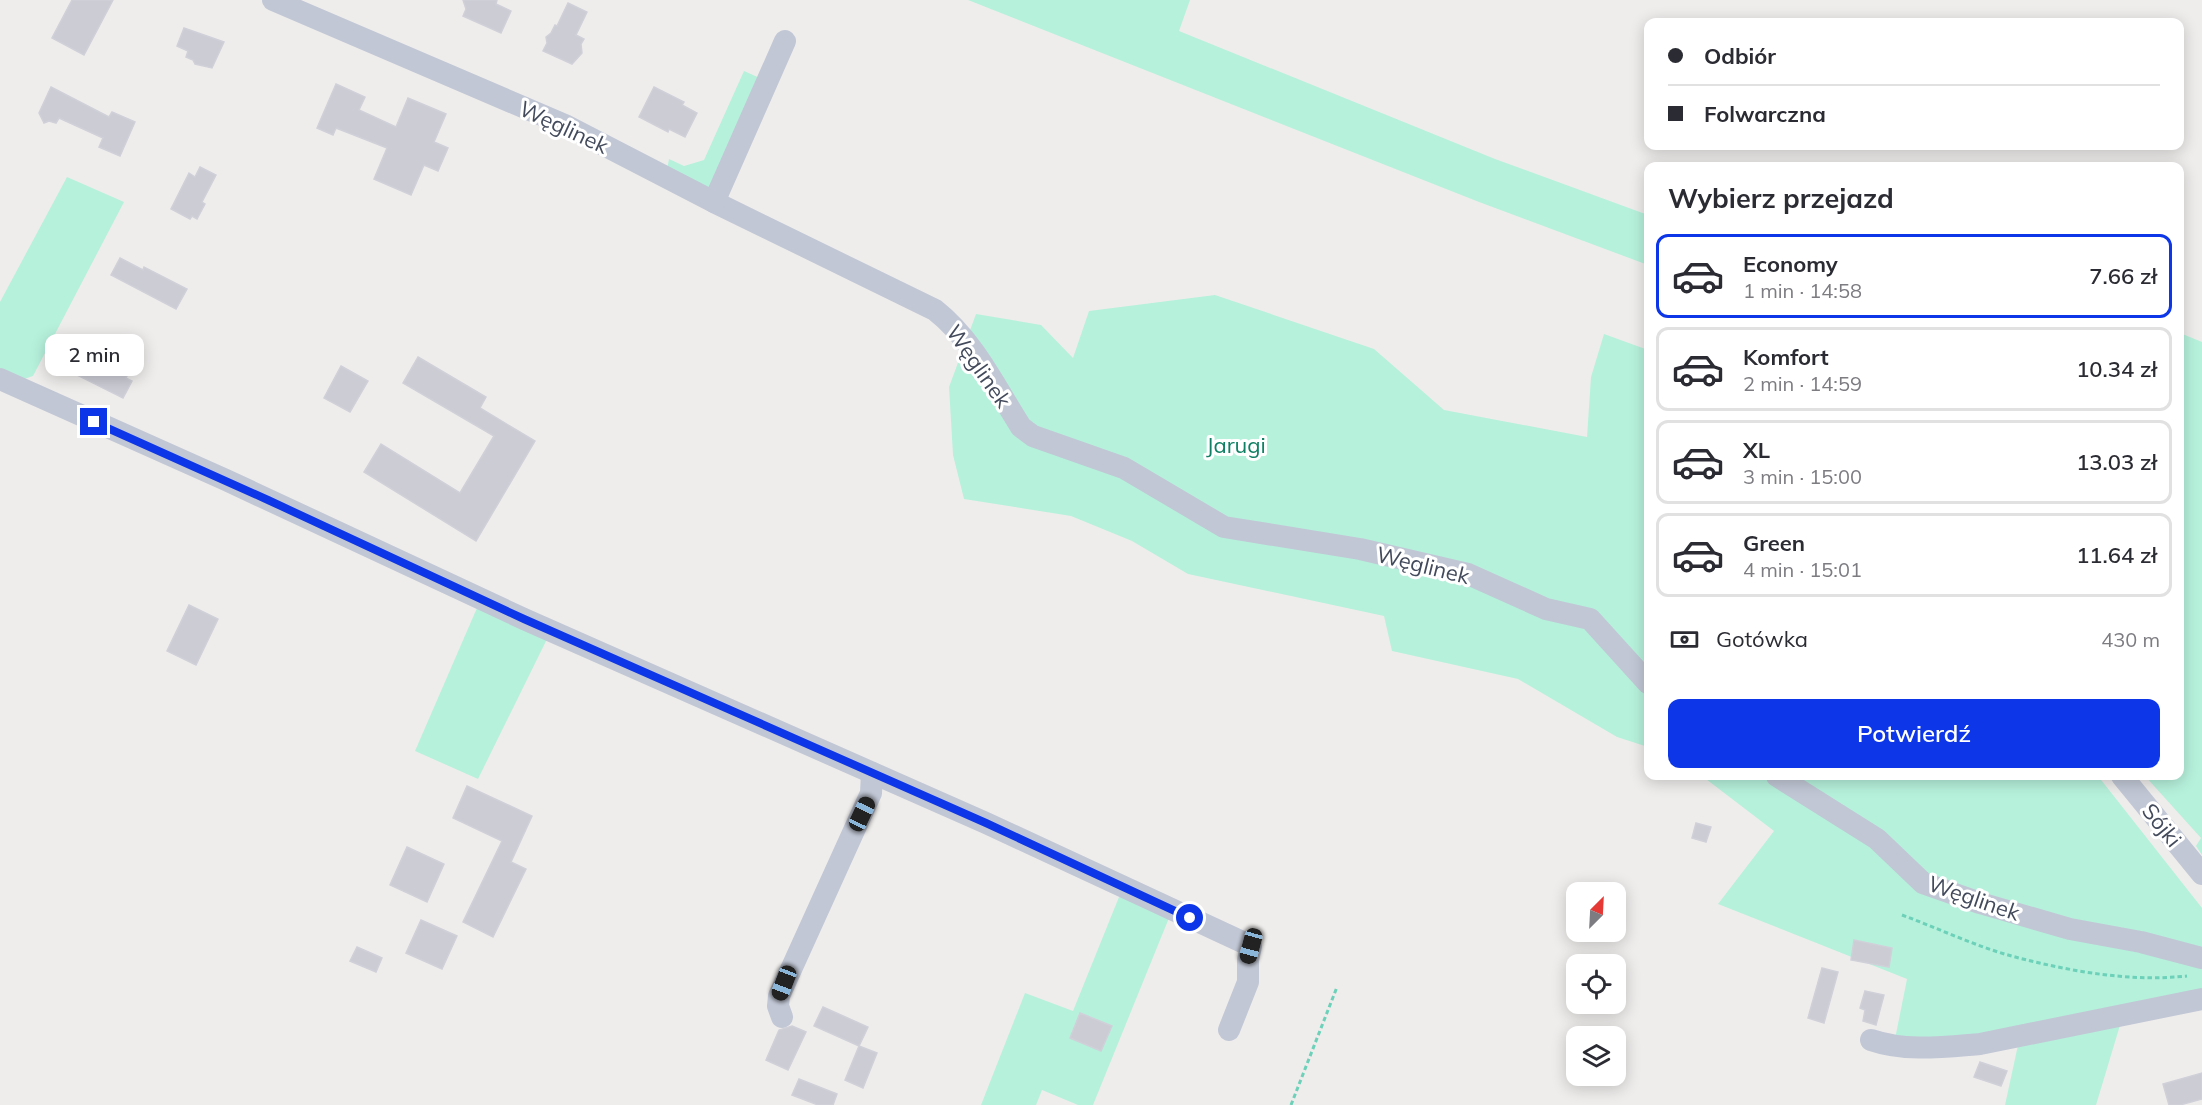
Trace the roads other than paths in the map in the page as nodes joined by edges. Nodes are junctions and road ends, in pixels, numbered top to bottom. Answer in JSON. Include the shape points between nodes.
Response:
{"nodes":[{"id":1,"x":273,"y":0,"type":"edge"},
{"id":2,"x":785,"y":41,"type":"dead end"},
{"id":3,"x":714,"y":202,"type":"junction"},
{"id":4,"x":0,"y":379,"type":"edge"},
{"id":5,"x":1644,"y":679,"type":"edge"},
{"id":6,"x":872,"y":773,"type":"junction"},
{"id":7,"x":1783,"y":780,"type":"edge"},
{"id":8,"x":2125,"y":780,"type":"edge"},
{"id":9,"x":2202,"y":874,"type":"edge"},
{"id":10,"x":2199,"y":967,"type":"edge"},
{"id":11,"x":2202,"y":999,"type":"edge"},
{"id":12,"x":782,"y":1017,"type":"dead end"},
{"id":13,"x":1229,"y":1030,"type":"dead end"},
{"id":14,"x":1871,"y":1041,"type":"dead end"}],
"edges":[{"from":1,"to":3,"type":"street","name":"Węglinek","via":[[565,125]]},
{"from":2,"to":3,"type":"street"},
{"from":3,"to":5,"type":"street","name":"Węglinek","via":[[935,310],[967,342],[1021,427],[1034,436],[1124,468],[1224,527],[1360,549],[1468,574],[1546,609],[1590,619]]},
{"from":4,"to":6,"type":"street"},
{"from":6,"to":12,"type":"street","via":[[871,793],[779,996]]},
{"from":6,"to":13,"type":"street","via":[[1251,946],[1248,982]]},
{"from":7,"to":10,"type":"street","name":"Węglinek","via":[[1877,839],[1923,884],[2070,928],[2141,942]]},
{"from":8,"to":9,"type":"street","name":"Sójki"},
{"from":11,"to":14,"type":"street","via":[[1980,1044],[1892,1048]]}]}
